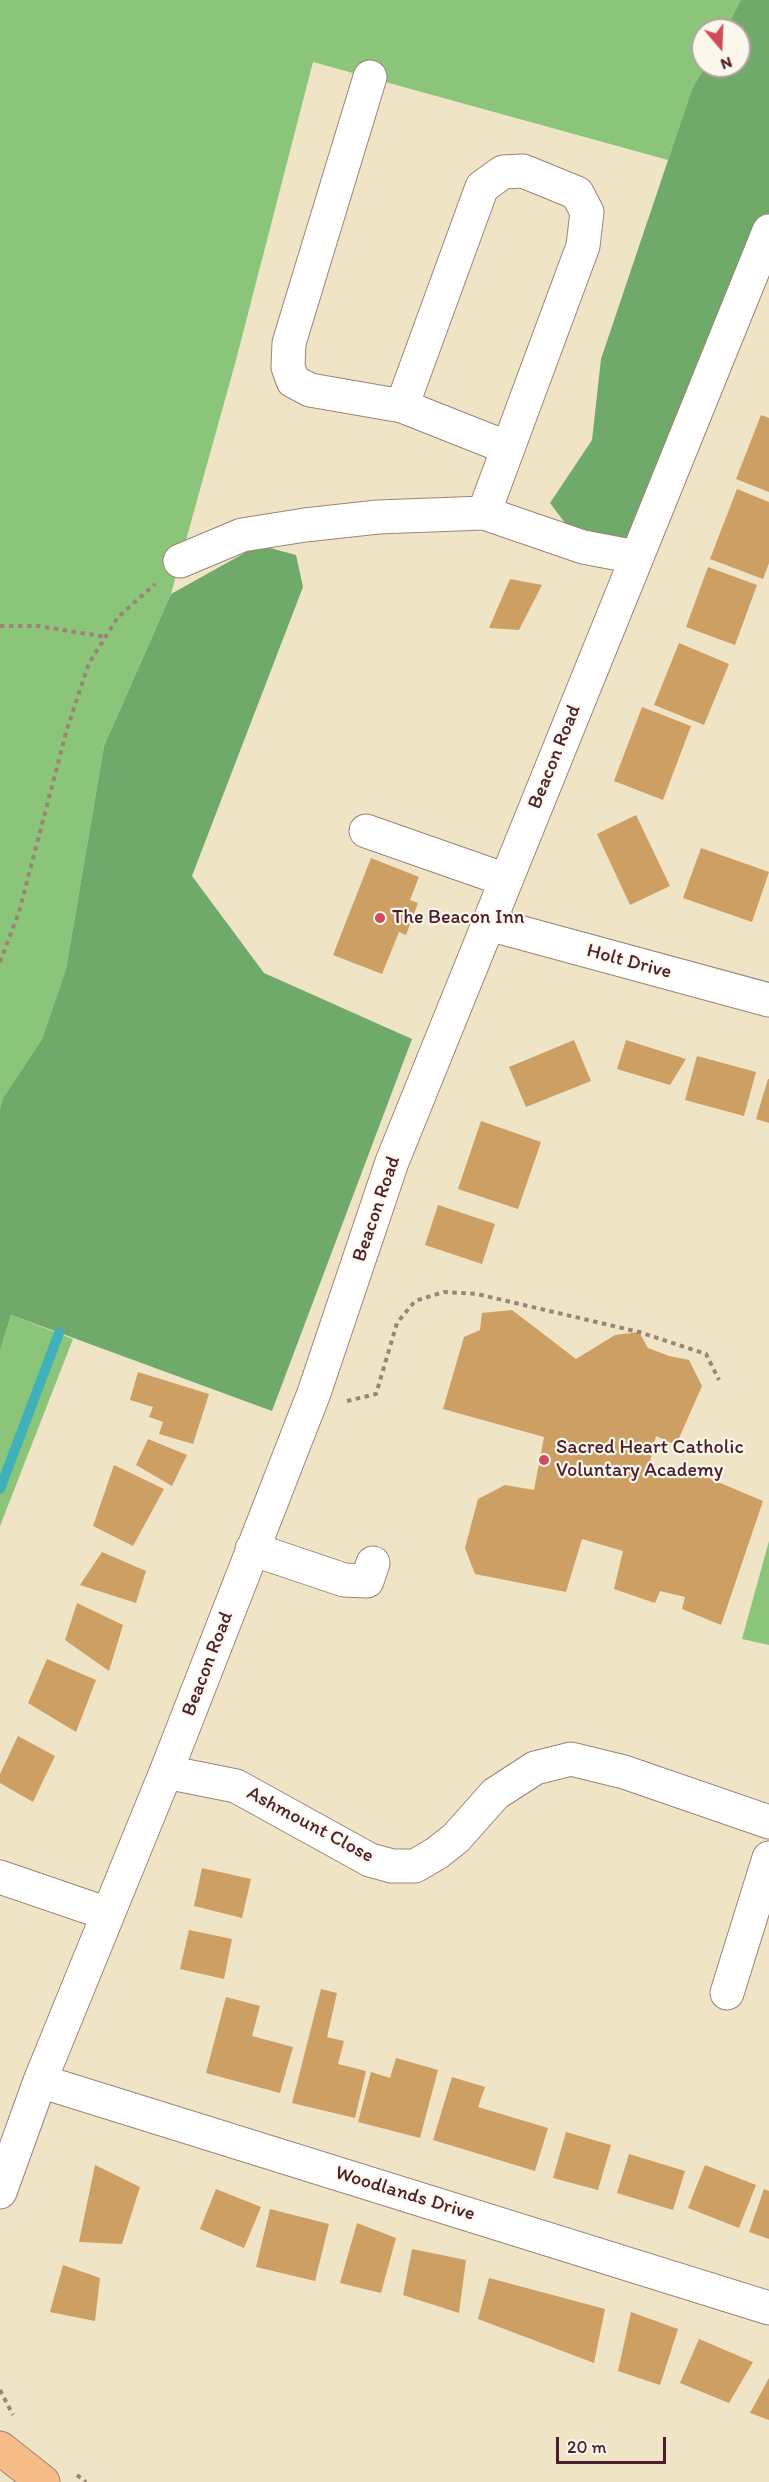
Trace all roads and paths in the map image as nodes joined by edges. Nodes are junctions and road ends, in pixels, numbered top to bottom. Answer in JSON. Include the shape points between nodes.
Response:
{"nodes":[{"id":1,"x":370,"y":77,"type":"dead end"},
{"id":2,"x":769,"y":231,"type":"edge"},
{"id":3,"x":402,"y":406,"type":"junction"},
{"id":4,"x":508,"y":448,"type":"junction"},
{"id":5,"x":483,"y":513,"type":"junction"},
{"id":6,"x":636,"y":557,"type":"junction"},
{"id":7,"x":180,"y":561,"type":"joint"},
{"id":8,"x":0,"y":626,"type":"edge"},
{"id":9,"x":106,"y":637,"type":"junction"},
{"id":10,"x":366,"y":831,"type":"dead end"},
{"id":11,"x":506,"y":880,"type":"junction"},
{"id":12,"x":489,"y":924,"type":"junction"},
{"id":13,"x":0,"y":962,"type":"edge"},
{"id":14,"x":769,"y":1000,"type":"edge"},
{"id":15,"x":719,"y":1380,"type":"dead end"},
{"id":16,"x":341,"y":1403,"type":"dead end"},
{"id":17,"x":252,"y":1549,"type":"junction"},
{"id":18,"x":373,"y":1563,"type":"dead end"},
{"id":19,"x":166,"y":1772,"type":"junction"},
{"id":20,"x":769,"y":1822,"type":"edge"},
{"id":21,"x":769,"y":1858,"type":"edge"},
{"id":22,"x":0,"y":1877,"type":"edge"},
{"id":23,"x":108,"y":1914,"type":"junction"},
{"id":24,"x":727,"y":1994,"type":"dead end"},
{"id":25,"x":40,"y":2081,"type":"junction"},
{"id":26,"x":0,"y":2192,"type":"edge"},
{"id":27,"x":769,"y":2308,"type":"edge"},
{"id":28,"x":0,"y":2448,"type":"edge"},
{"id":29,"x":43,"y":2482,"type":"edge"}],
"edges":[{"from":1,"to":3,"type":"street","via":[[289,343],[288,367],[293,381],[310,390]]},
{"from":2,"to":6,"type":"street","name":"Beacon Road"},
{"from":3,"to":4,"type":"street"},
{"from":3,"to":4,"type":"street","via":[[482,187],[503,172],[523,171],[577,193],[587,212],[583,246]]},
{"from":4,"to":5,"type":"street"},
{"from":5,"to":6,"type":"street","via":[[583,546]]},
{"from":5,"to":7,"type":"street","via":[[378,517],[305,525],[242,535]]},
{"from":6,"to":11,"type":"street","name":"Beacon Road"},
{"from":7,"to":9,"type":"path","via":[[118,617]]},
{"from":8,"to":9,"type":"path","via":[[38,626]]},
{"from":9,"to":13,"type":"path","via":[[89,663],[67,729],[19,912]]},
{"from":10,"to":11,"type":"street"},
{"from":11,"to":12,"type":"street","name":"Beacon Road"},
{"from":12,"to":14,"type":"street","name":"Holt Drive"},
{"from":12,"to":17,"type":"street","name":"Beacon Road","via":[[392,1162],[314,1393]]},
{"from":15,"to":16,"type":"path","via":[[706,1354],[661,1339],[477,1294],[444,1292],[415,1302],[397,1323],[376,1394]]},
{"from":17,"to":18,"type":"street","via":[[344,1580],[367,1581]]},
{"from":17,"to":19,"type":"street","name":"Beacon Road"},
{"from":19,"to":20,"type":"street","name":"Ashmount Close","via":[[236,1786],[370,1860],[392,1866],[415,1866],[437,1853],[456,1838],[495,1794],[535,1768],[571,1760],[624,1772]]},
{"from":19,"to":23,"type":"street","name":"Beacon Road"},
{"from":21,"to":24,"type":"street"},
{"from":22,"to":23,"type":"street"},
{"from":23,"to":25,"type":"street","name":"Beacon Road"},
{"from":25,"to":26,"type":"street","name":"Beacon Road"},
{"from":25,"to":27,"type":"street","name":"Woodlands Drive"},
{"from":28,"to":29,"type":"main road"}]}
